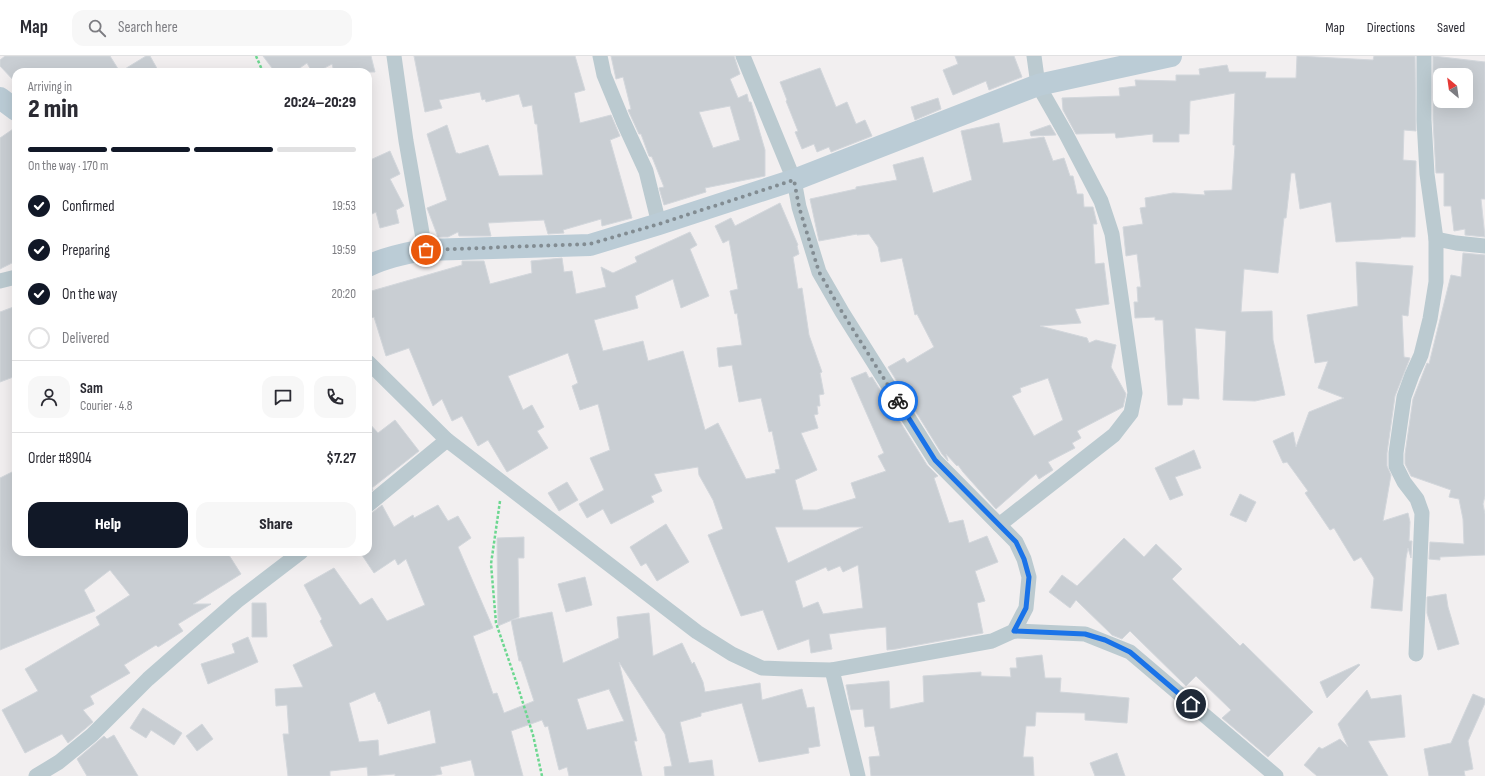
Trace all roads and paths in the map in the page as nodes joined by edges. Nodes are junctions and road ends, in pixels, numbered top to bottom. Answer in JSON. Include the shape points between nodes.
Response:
{"nodes":[{"id":1,"x":256,"y":56,"type":"edge"},
{"id":2,"x":394,"y":56,"type":"edge"},
{"id":3,"x":600,"y":56,"type":"edge"},
{"id":4,"x":743,"y":56,"type":"edge"},
{"id":5,"x":1034,"y":56,"type":"edge"},
{"id":6,"x":1171,"y":56,"type":"edge"},
{"id":7,"x":1424,"y":56,"type":"edge"},
{"id":8,"x":261,"y":68,"type":"edge"},
{"id":9,"x":1038,"y":85,"type":"junction"},
{"id":10,"x":0,"y":98,"type":"edge"},
{"id":11,"x":12,"y":107,"type":"edge"},
{"id":12,"x":794,"y":180,"type":"junction"},
{"id":13,"x":659,"y":224,"type":"junction"},
{"id":14,"x":1436,"y":239,"type":"junction"},
{"id":15,"x":1485,"y":246,"type":"edge"},
{"id":16,"x":426,"y":250,"type":"junction"},
{"id":17,"x":372,"y":264,"type":"edge"},
{"id":18,"x":12,"y":278,"type":"edge"},
{"id":19,"x":0,"y":282,"type":"edge"},
{"id":20,"x":372,"y":366,"type":"edge"},
{"id":21,"x":447,"y":440,"type":"junction"},
{"id":22,"x":503,"y":483,"type":"junction"},
{"id":23,"x":372,"y":502,"type":"edge"},
{"id":24,"x":999,"y":525,"type":"junction"},
{"id":25,"x":296,"y":556,"type":"edge"},
{"id":26,"x":1014,"y":631,"type":"junction"},
{"id":27,"x":1416,"y":654,"type":"dead end"},
{"id":28,"x":832,"y":670,"type":"junction"},
{"id":29,"x":36,"y":776,"type":"edge"},
{"id":30,"x":542,"y":776,"type":"edge"},
{"id":31,"x":858,"y":776,"type":"edge"},
{"id":32,"x":1276,"y":776,"type":"edge"}],
"edges":[{"from":1,"to":8,"type":"path"},
{"from":2,"to":16,"type":"street"},
{"from":3,"to":13,"type":"street","via":[[623,122],[646,171]]},
{"from":4,"to":12,"type":"street"},
{"from":5,"to":9,"type":"street"},
{"from":6,"to":9,"type":"main road"},
{"from":7,"to":14,"type":"street","via":[[1427,174]]},
{"from":9,"to":12,"type":"main road"},
{"from":9,"to":24,"type":"street","via":[[1101,201],[1112,234],[1135,393],[1131,413],[1114,435]]},
{"from":10,"to":11,"type":"main road"},
{"from":12,"to":13,"type":"main road"},
{"from":12,"to":24,"type":"street","via":[[799,207],[819,272],[842,312],[935,460]]},
{"from":13,"to":16,"type":"main road","via":[[590,244]]},
{"from":14,"to":15,"type":"street"},
{"from":14,"to":27,"type":"street","via":[[1436,282],[1430,319],[1421,355],[1404,397],[1396,454],[1396,466],[1417,499],[1422,513]]},
{"from":16,"to":17,"type":"main road","via":[[405,253]]},
{"from":18,"to":19,"type":"street"},
{"from":20,"to":21,"type":"street"},
{"from":21,"to":22,"type":"street"},
{"from":21,"to":23,"type":"street"},
{"from":22,"to":28,"type":"street","via":[[697,632],[732,654],[762,668]]},
{"from":22,"to":30,"type":"path","via":[[491,564],[496,623],[533,735]]},
{"from":24,"to":26,"type":"street","via":[[1016,542],[1029,577],[1026,608]]},
{"from":25,"to":29,"type":"street","via":[[237,601],[148,679],[92,735],[59,762]]},
{"from":26,"to":28,"type":"street","via":[[992,641]]},
{"from":26,"to":32,"type":"street","via":[[1085,634],[1130,652]]},
{"from":28,"to":31,"type":"street"}]}
